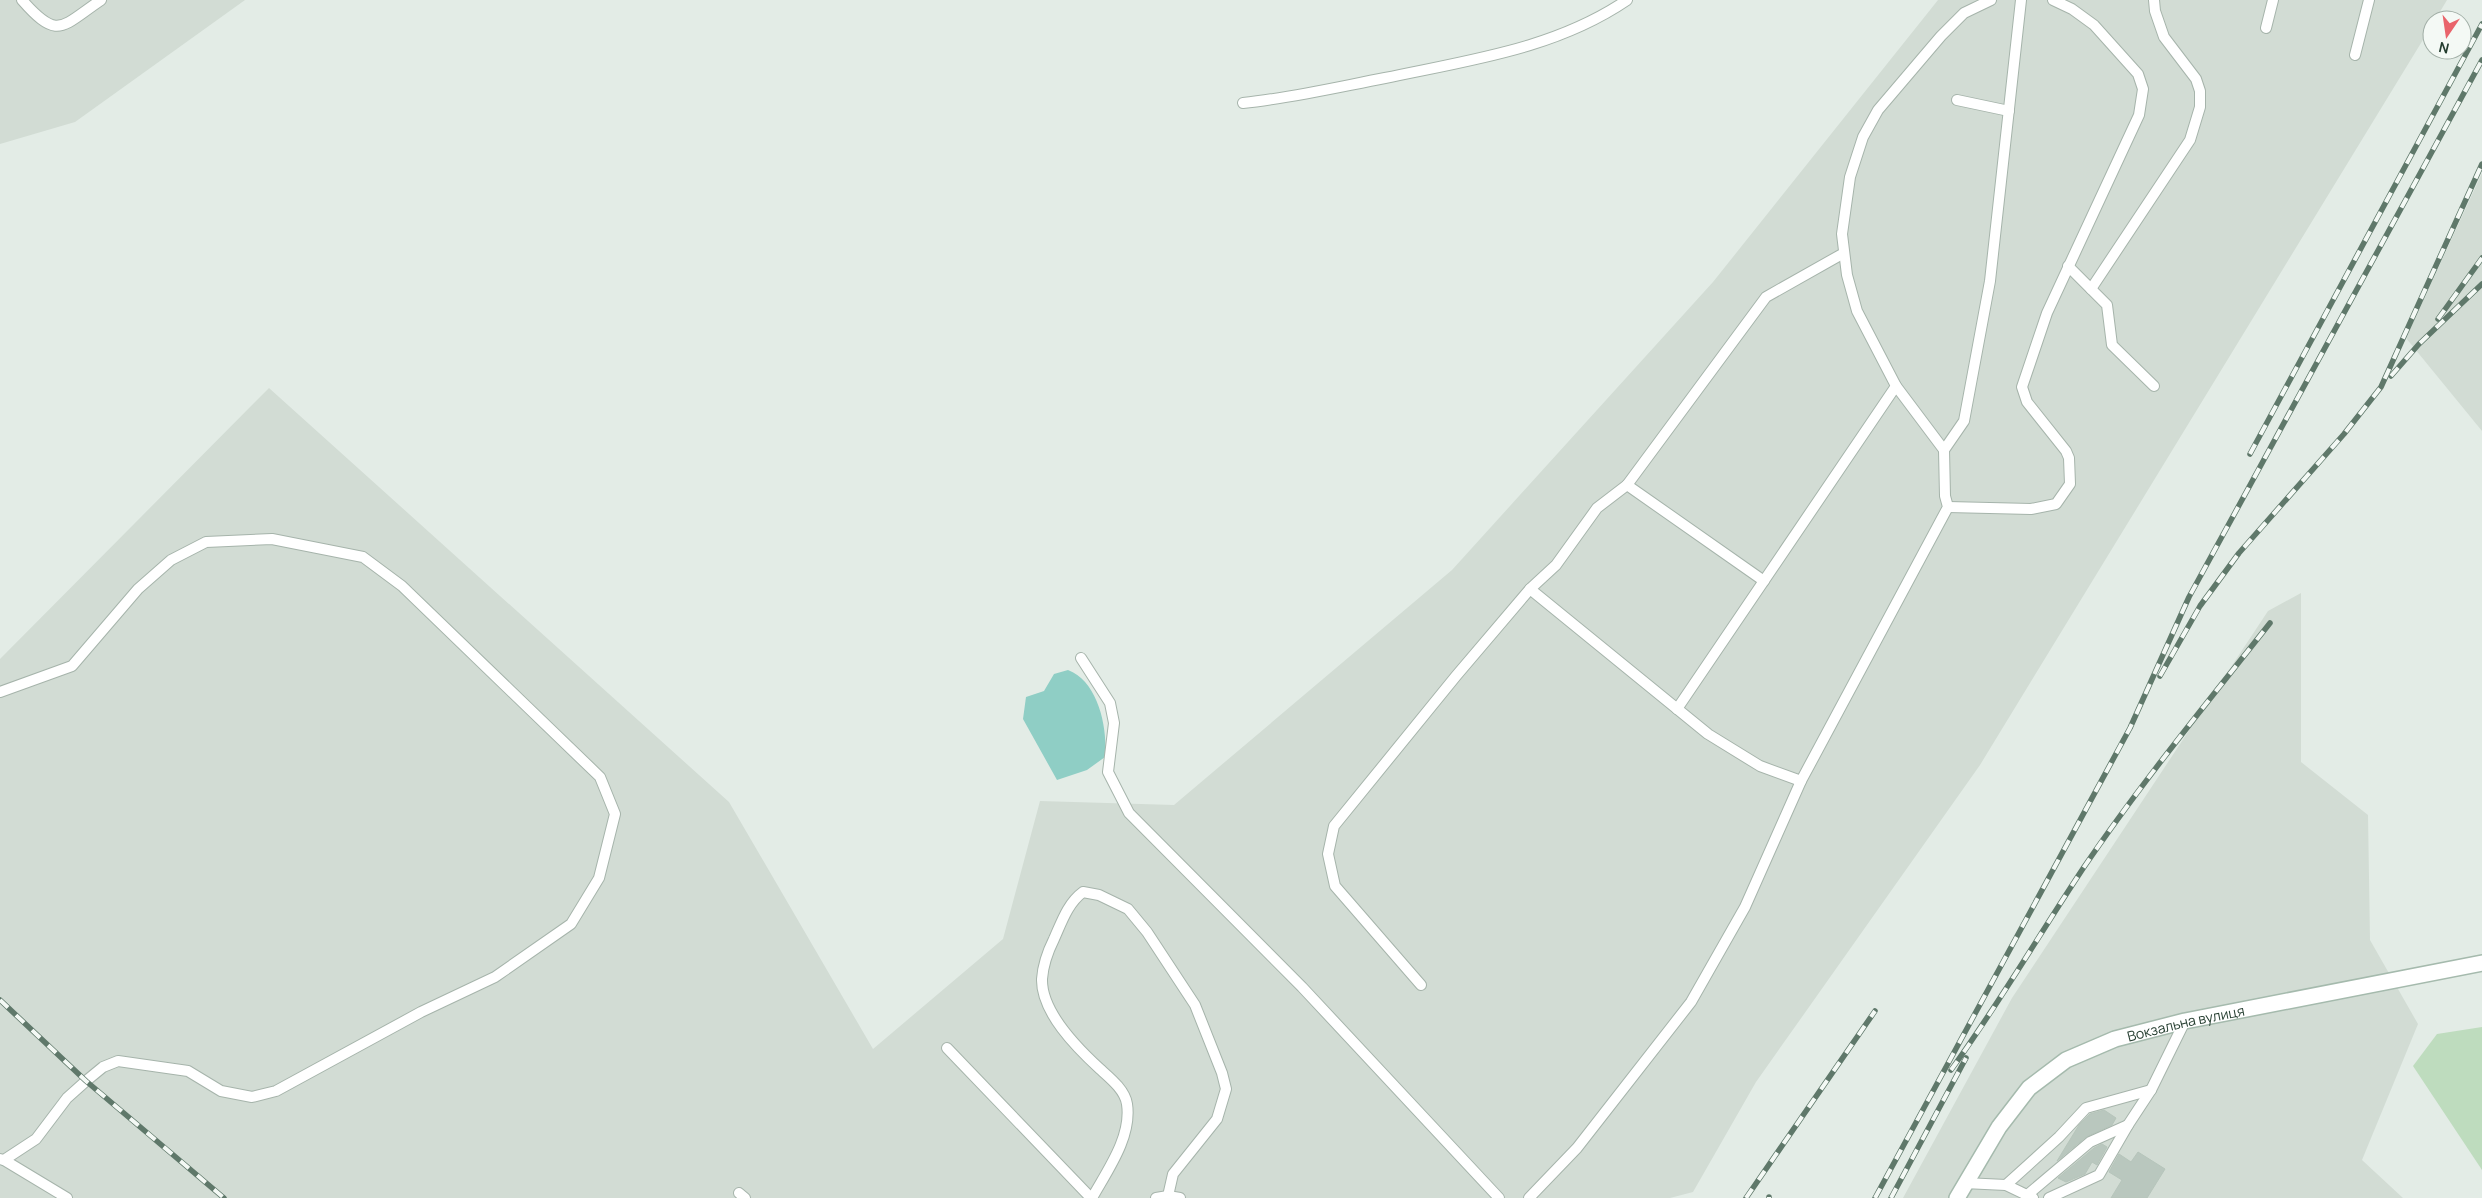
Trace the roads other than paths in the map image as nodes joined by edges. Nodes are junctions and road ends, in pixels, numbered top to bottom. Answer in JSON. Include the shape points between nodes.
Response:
{"nodes":[{"id":1,"x":22,"y":0,"type":"edge"},
{"id":2,"x":101,"y":0,"type":"edge"},
{"id":3,"x":1627,"y":0,"type":"edge"},
{"id":4,"x":1991,"y":0,"type":"edge"},
{"id":5,"x":2022,"y":0,"type":"edge"},
{"id":6,"x":2053,"y":0,"type":"edge"},
{"id":7,"x":2154,"y":0,"type":"edge"},
{"id":8,"x":2273,"y":0,"type":"edge"},
{"id":9,"x":2369,"y":0,"type":"edge"},
{"id":10,"x":2266,"y":28,"type":"dead end"},
{"id":11,"x":2355,"y":55,"type":"dead end"},
{"id":12,"x":1957,"y":100,"type":"dead end"},
{"id":13,"x":1243,"y":103,"type":"dead end"},
{"id":14,"x":2009,"y":110,"type":"junction"},
{"id":15,"x":1844,"y":253,"type":"junction"},
{"id":16,"x":2068,"y":266,"type":"junction"},
{"id":17,"x":2091,"y":289,"type":"junction"},
{"id":18,"x":1896,"y":386,"type":"junction"},
{"id":19,"x":2154,"y":386,"type":"dead end"},
{"id":20,"x":1944,"y":450,"type":"junction"},
{"id":21,"x":1627,"y":484,"type":"junction"},
{"id":22,"x":1948,"y":507,"type":"junction"},
{"id":23,"x":1764,"y":581,"type":"junction"},
{"id":24,"x":1530,"y":589,"type":"junction"},
{"id":25,"x":1081,"y":658,"type":"dead end"},
{"id":26,"x":0,"y":692,"type":"edge"},
{"id":27,"x":1677,"y":709,"type":"junction"},
{"id":28,"x":1801,"y":781,"type":"junction"},
{"id":29,"x":2482,"y":963,"type":"edge"},
{"id":30,"x":1421,"y":985,"type":"dead end"},
{"id":31,"x":2185,"y":1021,"type":"junction"},
{"id":32,"x":947,"y":1048,"type":"dead end"},
{"id":33,"x":2152,"y":1090,"type":"junction"},
{"id":34,"x":2128,"y":1124,"type":"junction"},
{"id":35,"x":2,"y":1159,"type":"edge"},
{"id":36,"x":1964,"y":1183,"type":"junction"},
{"id":37,"x":2006,"y":1185,"type":"junction"},
{"id":38,"x":1168,"y":1196,"type":"junction"},
{"id":39,"x":2030,"y":1197,"type":"edge"},
{"id":40,"x":67,"y":1198,"type":"edge"},
{"id":41,"x":1091,"y":1198,"type":"edge"},
{"id":42,"x":1156,"y":1198,"type":"edge"},
{"id":43,"x":1180,"y":1198,"type":"edge"},
{"id":44,"x":1499,"y":1198,"type":"edge"},
{"id":45,"x":1529,"y":1198,"type":"edge"},
{"id":46,"x":1957,"y":1198,"type":"edge"},
{"id":47,"x":2049,"y":1198,"type":"edge"}],
"edges":[{"from":1,"to":2,"type":"lane","via":[[42,22],[58,26]]},
{"from":3,"to":13,"type":"lane","via":[[1602,17],[1563,35],[1513,50],[1288,98]]},
{"from":4,"to":15,"type":"lane","via":[[1964,12],[1878,110],[1863,137],[1850,177],[1842,234]]},
{"from":5,"to":14,"type":"lane"},
{"from":6,"to":16,"type":"lane","via":[[2094,25],[2138,74],[2143,89],[2139,115]]},
{"from":7,"to":17,"type":"lane","via":[[2164,37],[2196,79],[2200,107],[2190,140]]},
{"from":8,"to":10,"type":"lane"},
{"from":9,"to":11,"type":"lane"},
{"from":12,"to":14,"type":"lane"},
{"from":14,"to":20,"type":"lane","via":[[1990,281],[1964,420]]},
{"from":15,"to":18,"type":"lane","via":[[1857,311]]},
{"from":15,"to":21,"type":"lane","via":[[1766,297]]},
{"from":16,"to":17,"type":"lane"},
{"from":16,"to":22,"type":"lane","via":[[2047,313],[2022,387],[2028,402],[2066,450],[2071,471],[2070,484],[2056,504],[2031,510]]},
{"from":17,"to":19,"type":"lane","via":[[2107,305],[2112,346]]},
{"from":18,"to":20,"type":"lane"},
{"from":18,"to":23,"type":"lane"},
{"from":20,"to":22,"type":"lane"},
{"from":21,"to":23,"type":"lane"},
{"from":21,"to":24,"type":"lane","via":[[1597,508],[1556,565]]},
{"from":22,"to":28,"type":"lane"},
{"from":23,"to":27,"type":"lane"},
{"from":24,"to":27,"type":"lane"},
{"from":24,"to":30,"type":"lane","via":[[1334,826],[1328,854],[1335,886]]},
{"from":25,"to":44,"type":"lane","via":[[1110,703],[1114,723],[1108,772],[1129,813],[1302,987]]},
{"from":26,"to":35,"type":"lane","via":[[72,666],[138,589],[171,560],[206,542],[272,539],[363,557],[402,586],[600,777],[615,814],[599,878],[571,924],[495,977],[421,1012],[276,1092],[252,1097],[221,1091],[188,1071],[118,1061],[104,1067],[67,1098],[36,1139]]},
{"from":27,"to":28,"type":"lane","via":[[1708,734],[1760,766]]},
{"from":28,"to":45,"type":"lane","via":[[1745,907],[1691,1002],[1577,1148]]},
{"from":29,"to":31,"type":"main road","name":"Вокзальна вулиця"},
{"from":31,"to":33,"type":"lane"},
{"from":31,"to":36,"type":"main road","name":"Вокзальна вулиця","via":[[2115,1039],[2066,1060],[2029,1088],[1999,1127]]},
{"from":32,"to":41,"type":"lane"},
{"from":33,"to":34,"type":"lane"},
{"from":33,"to":37,"type":"lane","via":[[2086,1108]]},
{"from":34,"to":39,"type":"lane","via":[[2090,1142]]},
{"from":34,"to":47,"type":"lane","via":[[2099,1175]]},
{"from":35,"to":40,"type":"lane"},
{"from":36,"to":37,"type":"lane"},
{"from":36,"to":46,"type":"main road","name":"Вокзальна вулиця"},
{"from":37,"to":39,"type":"lane"},
{"from":38,"to":41,"type":"lane","via":[[1173,1174],[1218,1120],[1226,1089],[1222,1073],[1195,1005],[1147,932],[1128,909],[1099,895],[1083,892],[1072,900],[1048,951],[1042,980],[1047,1004],[1072,1043],[1116,1084],[1127,1102],[1128,1125]]},
{"from":38,"to":42,"type":"lane"},
{"from":38,"to":43,"type":"lane"}]}
